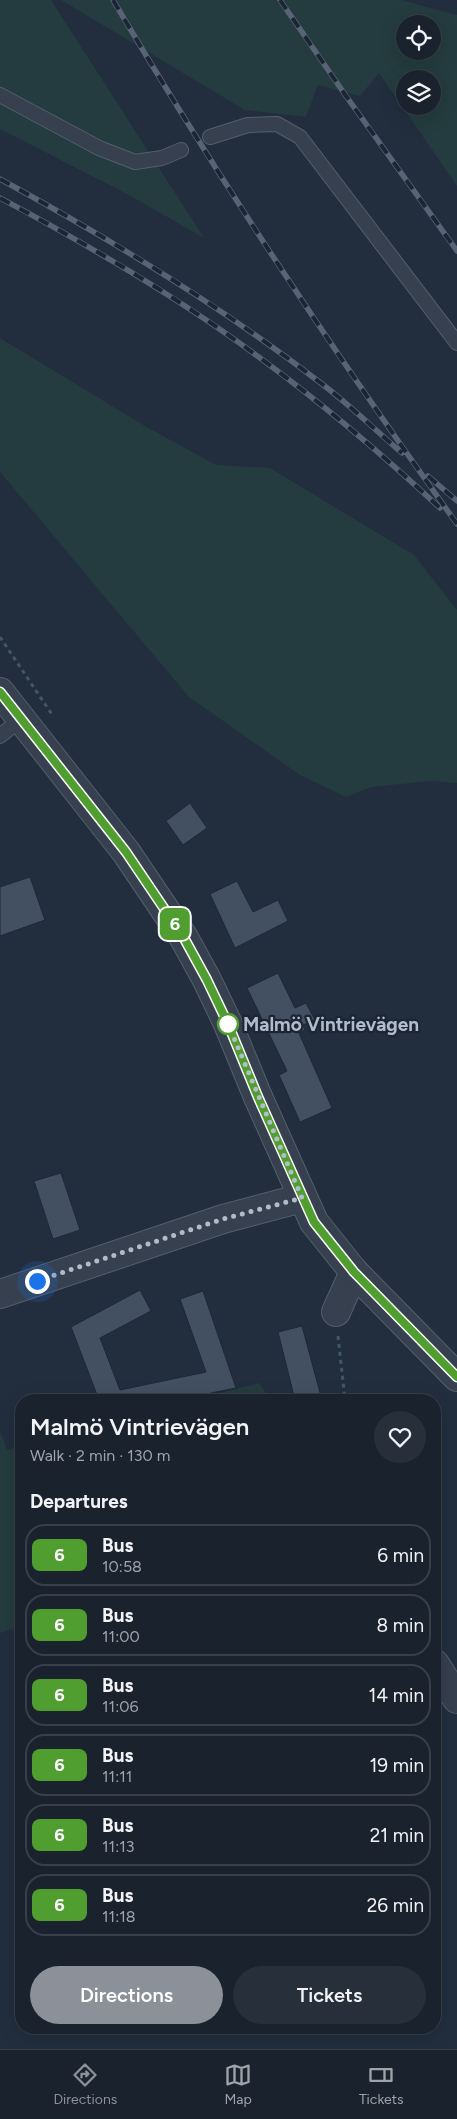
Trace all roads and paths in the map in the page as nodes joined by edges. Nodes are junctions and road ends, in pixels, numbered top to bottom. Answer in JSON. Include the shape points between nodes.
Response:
{"nodes":[{"id":1,"x":0,"y":95,"type":"edge"},
{"id":2,"x":210,"y":137,"type":"dead end"},
{"id":3,"x":181,"y":150,"type":"dead end"},
{"id":4,"x":457,"y":343,"type":"edge"},
{"id":5,"x":0,"y":692,"type":"edge"},
{"id":6,"x":10,"y":727,"type":"edge"},
{"id":7,"x":302,"y":1198,"type":"junction"},
{"id":8,"x":354,"y":1272,"type":"junction"},
{"id":9,"x":0,"y":1294,"type":"edge"},
{"id":10,"x":336,"y":1312,"type":"joint"},
{"id":11,"x":457,"y":1377,"type":"edge"},
{"id":12,"x":345,"y":1394,"type":"edge"},
{"id":13,"x":441,"y":1674,"type":"edge"},
{"id":14,"x":457,"y":1699,"type":"edge"}],
"edges":[{"from":1,"to":3,"type":"lane","via":[[99,148],[134,162],[162,158]]},
{"from":2,"to":4,"type":"lane","via":[[248,125],[277,124],[300,137]]},
{"from":5,"to":6,"type":"street"},
{"from":6,"to":7,"type":"street","via":[[126,852],[184,938],[228,1024]]},
{"from":7,"to":8,"type":"street","via":[[314,1222]]},
{"from":7,"to":9,"type":"street","via":[[223,1219]]},
{"from":8,"to":10,"type":"street"},
{"from":8,"to":11,"type":"street"},
{"from":10,"to":12,"type":"path"},
{"from":13,"to":14,"type":"street"}]}
